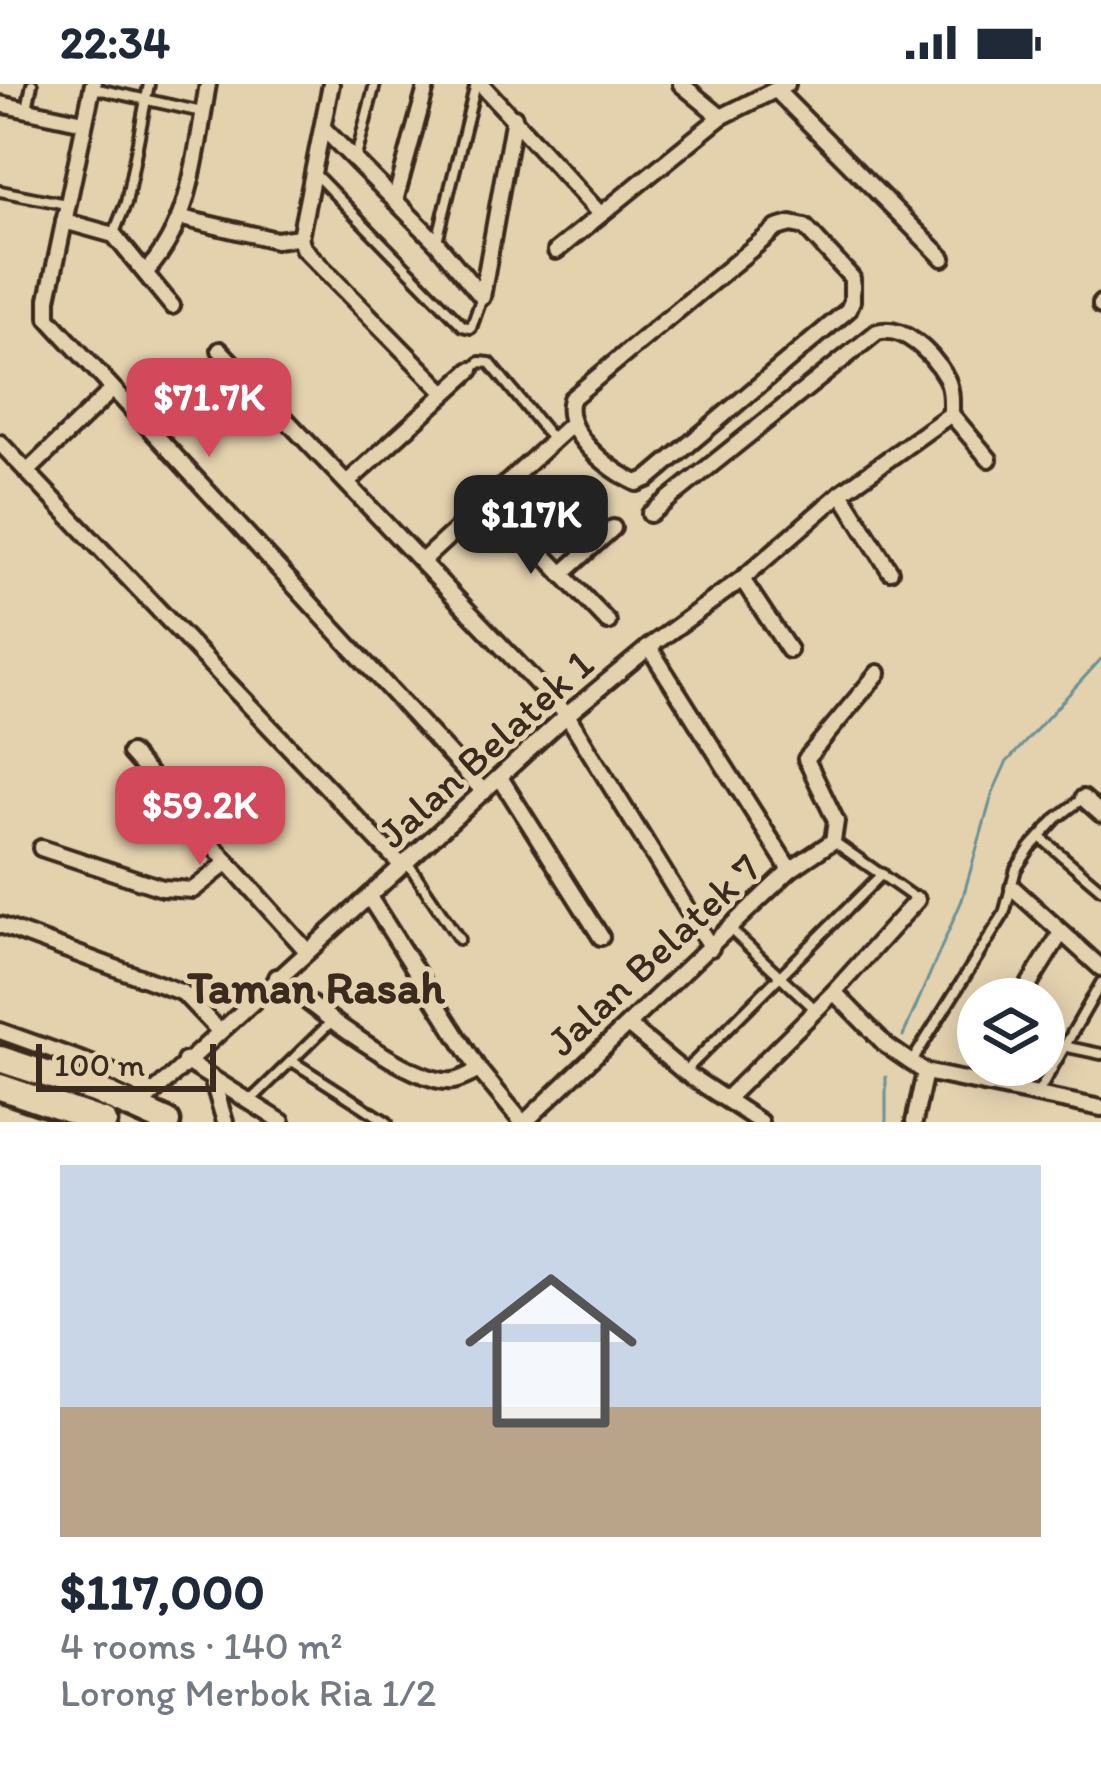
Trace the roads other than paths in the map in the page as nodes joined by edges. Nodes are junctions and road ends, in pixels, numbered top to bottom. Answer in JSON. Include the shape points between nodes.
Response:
{"nodes":[{"id":1,"x":32,"y":84,"type":"edge"},
{"id":2,"x":149,"y":84,"type":"edge"},
{"id":3,"x":208,"y":84,"type":"edge"},
{"id":4,"x":331,"y":84,"type":"edge"},
{"id":5,"x":375,"y":84,"type":"edge"},
{"id":6,"x":427,"y":84,"type":"edge"},
{"id":7,"x":681,"y":84,"type":"edge"},
{"id":8,"x":92,"y":86,"type":"edge"},
{"id":9,"x":486,"y":86,"type":"edge"},
{"id":10,"x":782,"y":87,"type":"edge"},
{"id":11,"x":146,"y":100,"type":"junction"},
{"id":12,"x":0,"y":104,"type":"edge"},
{"id":13,"x":27,"y":110,"type":"junction"},
{"id":14,"x":203,"y":112,"type":"junction"},
{"id":15,"x":514,"y":117,"type":"junction"},
{"id":16,"x":721,"y":117,"type":"junction"},
{"id":17,"x":84,"y":122,"type":"junction"},
{"id":18,"x":323,"y":128,"type":"junction"},
{"id":19,"x":355,"y":158,"type":"junction"},
{"id":20,"x":314,"y":173,"type":"junction"},
{"id":21,"x":0,"y":191,"type":"edge"},
{"id":22,"x":395,"y":201,"type":"junction"},
{"id":23,"x":67,"y":204,"type":"junction"},
{"id":24,"x":600,"y":214,"type":"junction"},
{"id":25,"x":182,"y":218,"type":"junction"},
{"id":26,"x":64,"y":221,"type":"junction"},
{"id":27,"x":114,"y":235,"type":"junction"},
{"id":28,"x":301,"y":243,"type":"junction"},
{"id":29,"x":436,"y":243,"type":"junction"},
{"id":30,"x":556,"y":251,"type":"dead end"},
{"id":31,"x":943,"y":258,"type":"dead end"},
{"id":32,"x":146,"y":272,"type":"junction"},
{"id":33,"x":482,"y":298,"type":"junction"},
{"id":34,"x":172,"y":306,"type":"dead end"},
{"id":35,"x":220,"y":350,"type":"dead end"},
{"id":36,"x":471,"y":370,"type":"joint"},
{"id":37,"x":111,"y":391,"type":"junction"},
{"id":38,"x":445,"y":393,"type":"junction"},
{"id":39,"x":951,"y":414,"type":"junction"},
{"id":40,"x":570,"y":424,"type":"junction"},
{"id":41,"x":553,"y":441,"type":"junction"},
{"id":42,"x":2,"y":451,"type":"edge"},
{"id":43,"x":989,"y":458,"type":"dead end"},
{"id":44,"x":27,"y":472,"type":"junction"},
{"id":45,"x":348,"y":482,"type":"junction"},
{"id":46,"x":841,"y":493,"type":"junction"},
{"id":47,"x":490,"y":498,"type":"junction"},
{"id":48,"x":650,"y":514,"type":"dead end"},
{"id":49,"x":614,"y":527,"type":"dead end"},
{"id":50,"x":422,"y":561,"type":"junction"},
{"id":51,"x":890,"y":571,"type":"dead end"},
{"id":52,"x":562,"y":574,"type":"junction"},
{"id":53,"x":742,"y":579,"type":"junction"},
{"id":54,"x":608,"y":622,"type":"dead end"},
{"id":55,"x":649,"y":647,"type":"junction"},
{"id":56,"x":789,"y":650,"type":"dead end"},
{"id":57,"x":878,"y":673,"type":"dead end"},
{"id":58,"x":567,"y":716,"type":"junction"},
{"id":59,"x":130,"y":753,"type":"dead end"},
{"id":60,"x":501,"y":779,"type":"junction"},
{"id":61,"x":484,"y":792,"type":"junction"},
{"id":62,"x":1083,"y":798,"type":"joint"},
{"id":63,"x":1101,"y":814,"type":"edge"},
{"id":64,"x":1040,"y":837,"type":"junction"},
{"id":65,"x":833,"y":842,"type":"junction"},
{"id":66,"x":41,"y":848,"type":"dead end"},
{"id":67,"x":228,"y":862,"type":"junction"},
{"id":68,"x":404,"y":863,"type":"junction"},
{"id":69,"x":790,"y":870,"type":"junction"},
{"id":70,"x":882,"y":874,"type":"junction"},
{"id":71,"x":1013,"y":888,"type":"junction"},
{"id":72,"x":1101,"y":889,"type":"edge"},
{"id":73,"x":369,"y":897,"type":"junction"},
{"id":74,"x":917,"y":900,"type":"joint"},
{"id":75,"x":0,"y":925,"type":"edge"},
{"id":76,"x":730,"y":929,"type":"junction"},
{"id":77,"x":1060,"y":933,"type":"junction"},
{"id":78,"x":459,"y":938,"type":"dead end"},
{"id":79,"x":602,"y":938,"type":"dead end"},
{"id":80,"x":711,"y":948,"type":"junction"},
{"id":81,"x":307,"y":951,"type":"junction"},
{"id":82,"x":1101,"y":968,"type":"edge"},
{"id":83,"x":277,"y":977,"type":"junction"},
{"id":84,"x":783,"y":977,"type":"junction"},
{"id":85,"x":1033,"y":978,"type":"edge"},
{"id":86,"x":1101,"y":982,"type":"edge"},
{"id":87,"x":834,"y":992,"type":"junction"},
{"id":88,"x":814,"y":1008,"type":"junction"},
{"id":89,"x":331,"y":1022,"type":"junction"},
{"id":90,"x":629,"y":1026,"type":"junction"},
{"id":91,"x":0,"y":1031,"type":"edge"},
{"id":92,"x":219,"y":1031,"type":"junction"},
{"id":93,"x":1065,"y":1043,"type":"edge"},
{"id":94,"x":1065,"y":1046,"type":"edge"},
{"id":95,"x":1101,"y":1054,"type":"edge"},
{"id":96,"x":0,"y":1060,"type":"edge"},
{"id":97,"x":185,"y":1061,"type":"junction"},
{"id":98,"x":292,"y":1061,"type":"junction"},
{"id":99,"x":918,"y":1068,"type":"junction"},
{"id":100,"x":479,"y":1070,"type":"junction"},
{"id":101,"x":957,"y":1071,"type":"edge"},
{"id":102,"x":684,"y":1072,"type":"junction"},
{"id":103,"x":212,"y":1078,"type":"junction"},
{"id":104,"x":1013,"y":1086,"type":"edge"},
{"id":105,"x":1042,"y":1086,"type":"edge"},
{"id":106,"x":0,"y":1087,"type":"edge"},
{"id":107,"x":1037,"y":1095,"type":"junction"},
{"id":108,"x":727,"y":1098,"type":"junction"},
{"id":109,"x":250,"y":1101,"type":"junction"},
{"id":110,"x":139,"y":1107,"type":"edge"},
{"id":111,"x":1101,"y":1108,"type":"edge"},
{"id":112,"x":104,"y":1122,"type":"edge"},
{"id":113,"x":167,"y":1122,"type":"edge"},
{"id":114,"x":225,"y":1122,"type":"edge"},
{"id":115,"x":282,"y":1122,"type":"edge"},
{"id":116,"x":387,"y":1122,"type":"edge"},
{"id":117,"x":524,"y":1122,"type":"edge"},
{"id":118,"x":760,"y":1122,"type":"edge"},
{"id":119,"x":914,"y":1122,"type":"edge"}],
"edges":[{"from":1,"to":13,"type":"lane"},
{"from":2,"to":11,"type":"lane"},
{"from":3,"to":14,"type":"street"},
{"from":4,"to":18,"type":"street"},
{"from":5,"to":19,"type":"lane"},
{"from":6,"to":22,"type":"street"},
{"from":7,"to":16,"type":"street"},
{"from":8,"to":11,"type":"lane"},
{"from":8,"to":17,"type":"street"},
{"from":9,"to":15,"type":"street"},
{"from":9,"to":29,"type":"lane"},
{"from":10,"to":16,"type":"street"},
{"from":10,"to":31,"type":"street"},
{"from":11,"to":14,"type":"lane"},
{"from":11,"to":27,"type":"lane"},
{"from":12,"to":13,"type":"street"},
{"from":13,"to":17,"type":"street"},
{"from":14,"to":25,"type":"street"},
{"from":15,"to":24,"type":"street"},
{"from":15,"to":33,"type":"street"},
{"from":16,"to":24,"type":"street"},
{"from":17,"to":23,"type":"street"},
{"from":18,"to":19,"type":"street"},
{"from":18,"to":20,"type":"street"},
{"from":19,"to":22,"type":"street"},
{"from":20,"to":28,"type":"street"},
{"from":20,"to":33,"type":"lane","via":[[463,326],[476,323]]},
{"from":21,"to":23,"type":"lane"},
{"from":22,"to":29,"type":"street"},
{"from":23,"to":26,"type":"street"},
{"from":24,"to":30,"type":"street"},
{"from":25,"to":28,"type":"street"},
{"from":25,"to":32,"type":"street"},
{"from":26,"to":27,"type":"street"},
{"from":26,"to":37,"type":"street","via":[[47,318]]},
{"from":27,"to":32,"type":"street"},
{"from":28,"to":38,"type":"street"},
{"from":29,"to":33,"type":"street"},
{"from":32,"to":34,"type":"street"},
{"from":35,"to":45,"type":"street"},
{"from":36,"to":38,"type":"street"},
{"from":36,"to":41,"type":"lane","via":[[490,363]]},
{"from":37,"to":44,"type":"street"},
{"from":37,"to":61,"type":"street"},
{"from":38,"to":45,"type":"street"},
{"from":39,"to":43,"type":"street"},
{"from":39,"to":46,"type":"street","name":"Jalan Belatek 1"},
{"from":39,"to":48,"type":"street","via":[[945,376],[904,332],[877,332]]},
{"from":40,"to":40,"type":"street","via":[[572,399],[777,228],[805,227],[852,278],[843,317],[650,478],[622,476]]},
{"from":40,"to":41,"type":"street"},
{"from":41,"to":47,"type":"street"},
{"from":42,"to":44,"type":"street"},
{"from":44,"to":68,"type":"street"},
{"from":45,"to":50,"type":"street"},
{"from":46,"to":51,"type":"street"},
{"from":46,"to":53,"type":"street","name":"Jalan Belatek 1"},
{"from":47,"to":50,"type":"street"},
{"from":47,"to":52,"type":"street"},
{"from":49,"to":52,"type":"street"},
{"from":50,"to":58,"type":"street"},
{"from":52,"to":54,"type":"street"},
{"from":53,"to":55,"type":"street","name":"Jalan Belatek 1"},
{"from":53,"to":56,"type":"street"},
{"from":55,"to":58,"type":"street","name":"Jalan Belatek 1"},
{"from":55,"to":69,"type":"street"},
{"from":57,"to":65,"type":"street","via":[[806,760],[836,821]]},
{"from":58,"to":60,"type":"street","name":"Jalan Belatek 1"},
{"from":58,"to":80,"type":"street"},
{"from":59,"to":67,"type":"street"},
{"from":60,"to":61,"type":"street","name":"Jalan Belatek 1"},
{"from":60,"to":79,"type":"street"},
{"from":61,"to":68,"type":"street","name":"Jalan Belatek 1"},
{"from":62,"to":63,"type":"street"},
{"from":62,"to":64,"type":"lane"},
{"from":64,"to":71,"type":"lane","via":[[1016,869]]},
{"from":64,"to":72,"type":"lane"},
{"from":65,"to":69,"type":"street","name":"Jalan Belatek 7"},
{"from":65,"to":70,"type":"lane"},
{"from":66,"to":67,"type":"street","via":[[162,888],[193,890]]},
{"from":67,"to":81,"type":"street"},
{"from":68,"to":73,"type":"street","name":"Jalan Belatek 1"},
{"from":68,"to":78,"type":"lane"},
{"from":69,"to":76,"type":"street","name":"Jalan Belatek 7"},
{"from":70,"to":74,"type":"lane"},
{"from":70,"to":84,"type":"lane"},
{"from":71,"to":77,"type":"street"},
{"from":71,"to":99,"type":"lane"},
{"from":73,"to":81,"type":"street","name":"Jalan Belatek 1"},
{"from":73,"to":100,"type":"street"},
{"from":74,"to":87,"type":"street"},
{"from":75,"to":92,"type":"street","via":[[183,993]]},
{"from":76,"to":80,"type":"street","name":"Jalan Belatek 7"},
{"from":76,"to":84,"type":"lane"},
{"from":77,"to":82,"type":"street"},
{"from":77,"to":85,"type":"street"},
{"from":80,"to":90,"type":"street","name":"Jalan Belatek 7"},
{"from":81,"to":83,"type":"street","name":"Jalan Belatek 1"},
{"from":83,"to":89,"type":"street"},
{"from":83,"to":92,"type":"street","name":"Jalan Belatek 1"},
{"from":84,"to":88,"type":"lane"},
{"from":84,"to":102,"type":"lane"},
{"from":86,"to":93,"type":"lane"},
{"from":87,"to":88,"type":"street"},
{"from":87,"to":99,"type":"street"},
{"from":88,"to":108,"type":"street"},
{"from":89,"to":98,"type":"lane"},
{"from":89,"to":100,"type":"street","via":[[429,1078],[454,1081]]},
{"from":90,"to":102,"type":"street"},
{"from":90,"to":117,"type":"street","name":"Jalan Belatek 7"},
{"from":91,"to":110,"type":"street","via":[[103,1068]]},
{"from":92,"to":97,"type":"street","name":"Jalan Belatek 1"},
{"from":94,"to":95,"type":"lane"},
{"from":96,"to":110,"type":"highway"},
{"from":97,"to":103,"type":"street"},
{"from":97,"to":110,"type":"street","name":"Jalan Belatek 1"},
{"from":98,"to":109,"type":"lane"},
{"from":98,"to":116,"type":"lane"},
{"from":99,"to":101,"type":"street"},
{"from":99,"to":119,"type":"street"},
{"from":100,"to":117,"type":"street"},
{"from":102,"to":108,"type":"street"},
{"from":103,"to":109,"type":"street"},
{"from":103,"to":114,"type":"street"},
{"from":104,"to":107,"type":"street"},
{"from":105,"to":107,"type":"lane"},
{"from":106,"to":112,"type":"highway"},
{"from":107,"to":111,"type":"street"},
{"from":108,"to":118,"type":"street"},
{"from":109,"to":115,"type":"street"},
{"from":110,"to":113,"type":"highway"}]}
